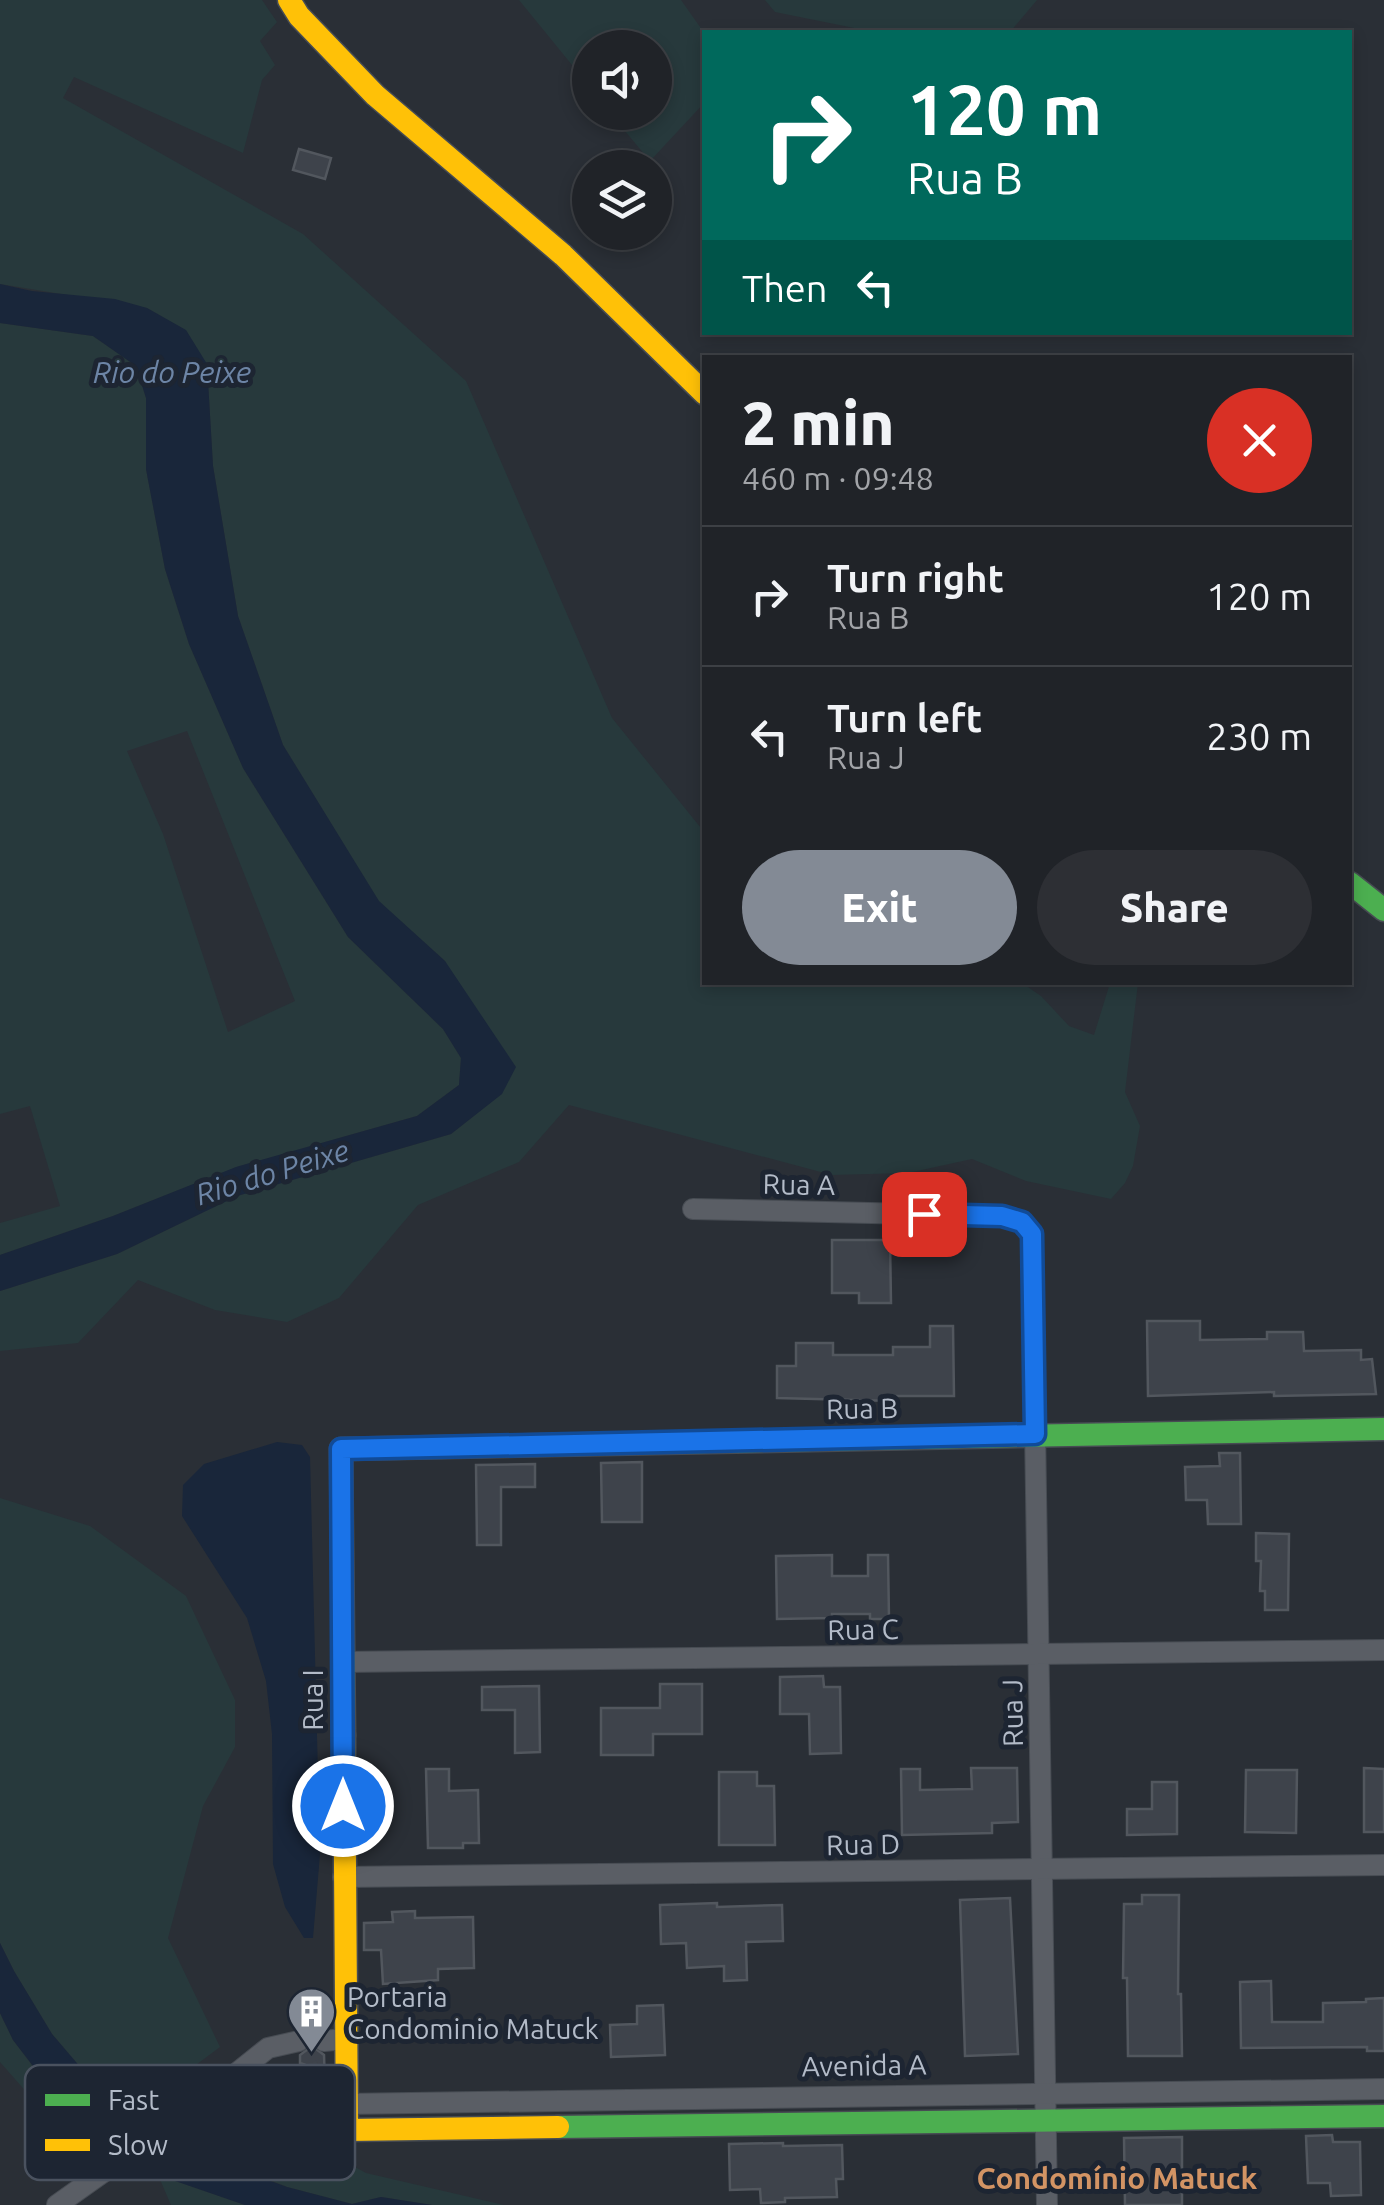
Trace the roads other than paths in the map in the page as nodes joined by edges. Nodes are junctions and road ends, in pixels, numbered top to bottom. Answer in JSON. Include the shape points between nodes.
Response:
{"nodes":[{"id":1,"x":288,"y":0,"type":"edge"},
{"id":2,"x":702,"y":391,"type":"edge"},
{"id":3,"x":1352,"y":884,"type":"edge"},
{"id":4,"x":1384,"y":910,"type":"edge"},
{"id":5,"x":694,"y":1209,"type":"dead end"},
{"id":6,"x":1022,"y":1222,"type":"joint"},
{"id":7,"x":1384,"y":1430,"type":"edge"},
{"id":8,"x":1035,"y":1434,"type":"junction"},
{"id":9,"x":341,"y":1449,"type":"joint"},
{"id":10,"x":1384,"y":1650,"type":"edge"},
{"id":11,"x":1038,"y":1654,"type":"junction"},
{"id":12,"x":342,"y":1662,"type":"junction"},
{"id":13,"x":1384,"y":1865,"type":"edge"},
{"id":14,"x":1042,"y":1869,"type":"junction"},
{"id":15,"x":343,"y":1878,"type":"junction"},
{"id":16,"x":300,"y":2041,"type":"dead end"},
{"id":17,"x":247,"y":2065,"type":"edge"},
{"id":18,"x":334,"y":2065,"type":"edge"},
{"id":19,"x":1384,"y":2089,"type":"edge"},
{"id":20,"x":1046,"y":2094,"type":"junction"},
{"id":21,"x":638,"y":2098,"type":"junction"},
{"id":22,"x":355,"y":2104,"type":"edge"},
{"id":23,"x":1384,"y":2116,"type":"edge"},
{"id":24,"x":1046,"y":2122,"type":"junction"},
{"id":25,"x":638,"y":2126,"type":"junction"},
{"id":26,"x":355,"y":2130,"type":"edge"},
{"id":27,"x":95,"y":2180,"type":"edge"},
{"id":28,"x":56,"y":2205,"type":"edge"},
{"id":29,"x":1047,"y":2205,"type":"edge"}],
"edges":[{"from":1,"to":2,"type":"street","via":[[375,95],[563,256]]},
{"from":3,"to":4,"type":"street"},
{"from":5,"to":6,"type":"street","name":"Rua A","via":[[1002,1216]]},
{"from":6,"to":8,"type":"street","name":"Rua J","via":[[1032,1234]]},
{"from":7,"to":8,"type":"street","name":"Rua B"},
{"from":8,"to":9,"type":"street","name":"Rua B"},
{"from":8,"to":11,"type":"street","name":"Rua J"},
{"from":9,"to":12,"type":"street","name":"Rua I"},
{"from":10,"to":11,"type":"street","name":"Rua C"},
{"from":11,"to":12,"type":"street","name":"Rua C"},
{"from":11,"to":14,"type":"street","name":"Rua J"},
{"from":12,"to":15,"type":"street","name":"Rua I"},
{"from":13,"to":14,"type":"street","name":"Rua D"},
{"from":14,"to":15,"type":"street","name":"Rua D"},
{"from":14,"to":20,"type":"street","name":"Rua J"},
{"from":15,"to":18,"type":"street","name":"Rua I"},
{"from":16,"to":17,"type":"street","via":[[268,2048]]},
{"from":19,"to":20,"type":"street","name":"Avenida A"},
{"from":20,"to":21,"type":"street","name":"Avenida A"},
{"from":20,"to":24,"type":"street","name":"Rua J"},
{"from":21,"to":22,"type":"street","name":"Avenida A"},
{"from":21,"to":25,"type":"street"},
{"from":23,"to":24,"type":"street"},
{"from":24,"to":25,"type":"street"},
{"from":24,"to":29,"type":"street","name":"Rua J"},
{"from":25,"to":26,"type":"street","name":"Rua I"},
{"from":27,"to":28,"type":"street"}]}
